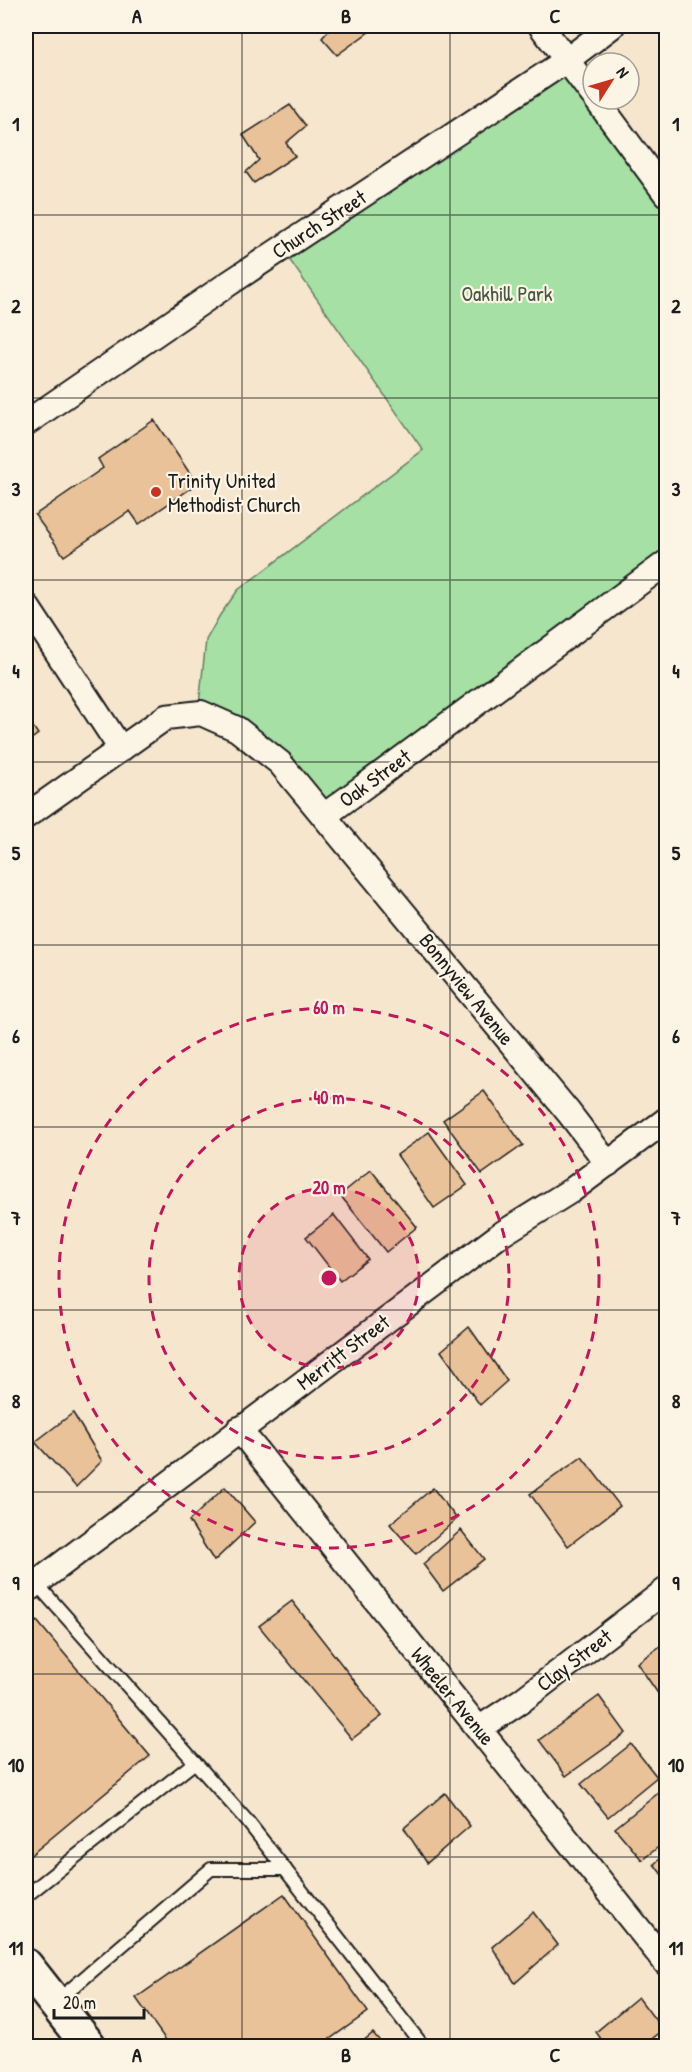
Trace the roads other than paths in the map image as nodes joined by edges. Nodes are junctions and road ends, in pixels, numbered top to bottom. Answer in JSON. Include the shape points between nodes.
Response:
{"nodes":[{"id":1,"x":542,"y":26,"type":"edge"},
{"id":2,"x":612,"y":26,"type":"edge"},
{"id":3,"x":567,"y":60,"type":"junction"},
{"id":4,"x":581,"y":79,"type":"edge"},
{"id":5,"x":605,"y":111,"type":"edge"},
{"id":6,"x":666,"y":194,"type":"edge"},
{"id":7,"x":26,"y":423,"type":"edge"},
{"id":8,"x":666,"y":563,"type":"edge"},
{"id":9,"x":26,"y":605,"type":"edge"},
{"id":10,"x":121,"y":749,"type":"junction"},
{"id":11,"x":26,"y":816,"type":"edge"},
{"id":12,"x":324,"y":816,"type":"junction"},
{"id":13,"x":666,"y":1120,"type":"edge"},
{"id":14,"x":608,"y":1164,"type":"junction"},
{"id":15,"x":239,"y":1429,"type":"junction"},
{"id":16,"x":31,"y":1587,"type":"edge"},
{"id":17,"x":666,"y":1590,"type":"edge"},
{"id":18,"x":480,"y":1728,"type":"junction"},
{"id":19,"x":195,"y":1762,"type":"junction"},
{"id":20,"x":285,"y":1869,"type":"junction"},
{"id":21,"x":26,"y":1896,"type":"edge"},
{"id":22,"x":666,"y":1963,"type":"edge"},
{"id":23,"x":26,"y":1966,"type":"edge"},
{"id":24,"x":55,"y":2003,"type":"junction"},
{"id":25,"x":89,"y":2046,"type":"edge"},
{"id":26,"x":423,"y":2046,"type":"edge"}],
"edges":[{"from":1,"to":3,"type":"street"},
{"from":2,"to":3,"type":"street","name":"Church Street"},
{"from":3,"to":4,"type":"street"},
{"from":3,"to":7,"type":"street","name":"Church Street"},
{"from":5,"to":6,"type":"street"},
{"from":8,"to":12,"type":"street","name":"Oak Street"},
{"from":9,"to":10,"type":"street"},
{"from":10,"to":11,"type":"street","name":"Oak Street"},
{"from":10,"to":12,"type":"street","name":"Oak Street","via":[[166,717],[201,713],[237,729],[280,763]]},
{"from":12,"to":14,"type":"street","name":"Bonnyview Avenue"},
{"from":13,"to":14,"type":"street","name":"Merritt Street"},
{"from":14,"to":15,"type":"street","name":"Merritt Street","via":[[500,1235]]},
{"from":15,"to":16,"type":"street","name":"Merritt Street"},
{"from":15,"to":18,"type":"street","name":"Wheeler Avenue"},
{"from":16,"to":19,"type":"lane"},
{"from":17,"to":18,"type":"street","name":"Clay Street"},
{"from":18,"to":22,"type":"street","name":"Wheeler Avenue"},
{"from":19,"to":20,"type":"lane"},
{"from":19,"to":21,"type":"lane"},
{"from":20,"to":24,"type":"lane","via":[[211,1869]]},
{"from":20,"to":26,"type":"lane"},
{"from":23,"to":24,"type":"main road"},
{"from":24,"to":25,"type":"main road"}]}
